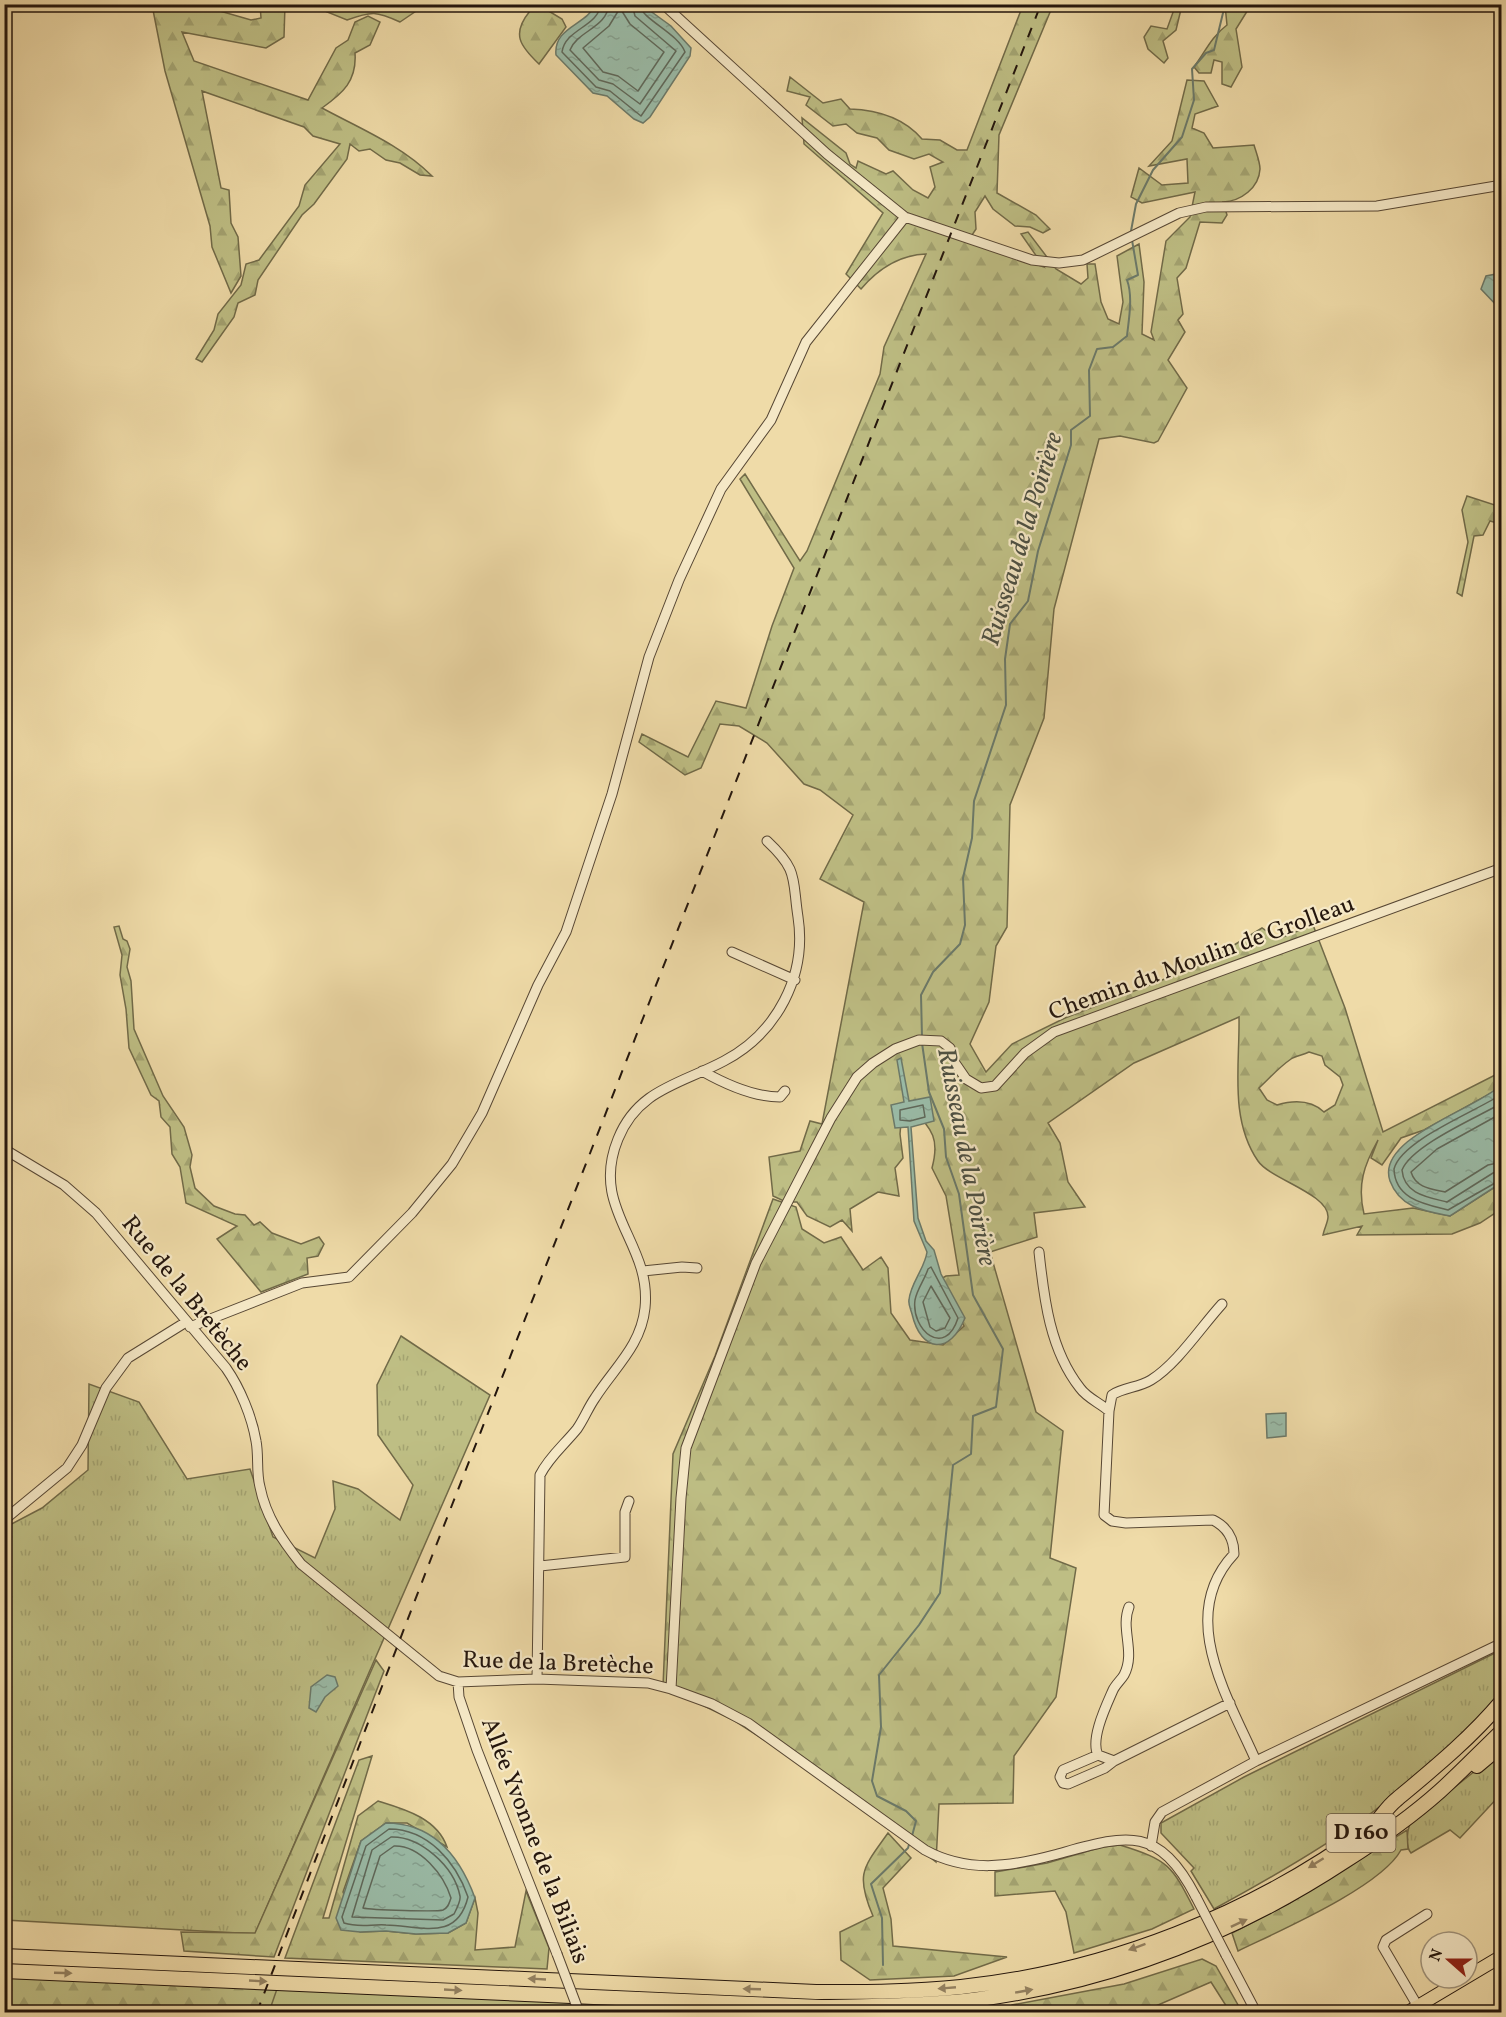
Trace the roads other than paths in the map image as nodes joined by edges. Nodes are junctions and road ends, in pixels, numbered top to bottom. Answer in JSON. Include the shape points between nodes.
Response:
{"nodes":[{"id":1,"x":663,"y":4,"type":"edge"},
{"id":2,"x":1502,"y":186,"type":"edge"},
{"id":3,"x":905,"y":217,"type":"junction"},
{"id":4,"x":767,"y":841,"type":"dead end"},
{"id":5,"x":1502,"y":868,"type":"edge"},
{"id":6,"x":732,"y":951,"type":"dead end"},
{"id":7,"x":795,"y":980,"type":"junction"},
{"id":8,"x":702,"y":1071,"type":"junction"},
{"id":9,"x":785,"y":1091,"type":"dead end"},
{"id":10,"x":4,"y":1149,"type":"edge"},
{"id":11,"x":1039,"y":1252,"type":"dead end"},
{"id":12,"x":697,"y":1268,"type":"dead end"},
{"id":13,"x":643,"y":1271,"type":"junction"},
{"id":14,"x":1222,"y":1304,"type":"dead end"},
{"id":15,"x":188,"y":1324,"type":"junction"},
{"id":16,"x":1108,"y":1412,"type":"junction"},
{"id":17,"x":629,"y":1501,"type":"dead end"},
{"id":18,"x":4,"y":1520,"type":"edge"},
{"id":19,"x":540,"y":1566,"type":"junction"},
{"id":20,"x":1128,"y":1607,"type":"dead end"},
{"id":21,"x":1502,"y":1643,"type":"edge"},
{"id":22,"x":537,"y":1679,"type":"junction"},
{"id":23,"x":458,"y":1682,"type":"junction"},
{"id":24,"x":671,"y":1689,"type":"junction"},
{"id":25,"x":1502,"y":1701,"type":"edge"},
{"id":26,"x":1230,"y":1703,"type":"junction"},
{"id":27,"x":1502,"y":1712,"type":"edge"},
{"id":28,"x":1502,"y":1731,"type":"edge"},
{"id":29,"x":1502,"y":1745,"type":"edge"},
{"id":30,"x":1098,"y":1755,"type":"junction"},
{"id":31,"x":1114,"y":1761,"type":"junction"},
{"id":32,"x":1256,"y":1761,"type":"junction"},
{"id":33,"x":1439,"y":1792,"type":"junction"},
{"id":34,"x":1373,"y":1825,"type":"junction"},
{"id":35,"x":1151,"y":1846,"type":"junction"},
{"id":36,"x":1427,"y":1914,"type":"dead end"},
{"id":37,"x":4,"y":1956,"type":"edge"},
{"id":38,"x":1502,"y":1956,"type":"edge"},
{"id":39,"x":1502,"y":1962,"type":"edge"},
{"id":40,"x":4,"y":1971,"type":"edge"},
{"id":41,"x":1416,"y":2011,"type":"edge"},
{"id":42,"x":579,"y":2013,"type":"edge"},
{"id":43,"x":1256,"y":2013,"type":"edge"}],
"edges":[{"from":1,"to":3,"type":"street","via":[[827,154]]},
{"from":2,"to":3,"type":"street","via":[[1377,206],[1206,207],[1179,213],[1083,260],[1059,263],[1032,260]]},
{"from":3,"to":15,"type":"street","via":[[806,342],[771,420],[721,489],[649,657],[609,805],[566,932],[538,985],[482,1113],[452,1164],[412,1213],[349,1277],[302,1283]]},
{"from":4,"to":7,"type":"street","via":[[794,875],[800,932]]},
{"from":5,"to":24,"type":"street","name":"Chemin du Moulin de Grolleau","via":[[1054,1032],[1031,1047],[995,1086],[981,1088],[966,1079],[951,1048],[941,1041],[924,1040],[895,1049],[873,1063],[845,1094],[787,1200],[752,1274],[686,1448]]},
{"from":6,"to":7,"type":"street"},
{"from":7,"to":8,"type":"street","via":[[776,1014],[754,1039],[726,1060]]},
{"from":8,"to":9,"type":"street","via":[[761,1094],[780,1097]]},
{"from":8,"to":13,"type":"street","via":[[642,1102],[625,1121],[612,1154],[610,1192]]},
{"from":10,"to":15,"type":"street","name":"Rue de la Bretèche","via":[[64,1185],[96,1213]]},
{"from":11,"to":16,"type":"street","via":[[1049,1324],[1080,1389]]},
{"from":12,"to":13,"type":"street"},
{"from":13,"to":19,"type":"street","via":[[645,1309],[631,1350],[540,1475]]},
{"from":14,"to":16,"type":"street","via":[[1164,1370],[1142,1385],[1112,1395]]},
{"from":15,"to":18,"type":"street","via":[[128,1358],[106,1388],[82,1445],[67,1468]]},
{"from":15,"to":23,"type":"street","name":"Rue de la Bretèche","via":[[236,1382],[256,1440],[264,1503],[284,1542],[301,1564],[430,1672]]},
{"from":16,"to":26,"type":"street","via":[[1104,1515],[1126,1523],[1213,1520],[1231,1535],[1234,1554],[1218,1572],[1208,1631],[1214,1667]]},
{"from":17,"to":19,"type":"street","via":[[625,1512],[625,1557]]},
{"from":19,"to":22,"type":"street"},
{"from":20,"to":30,"type":"street","via":[[1126,1624],[1131,1652],[1097,1736]]},
{"from":21,"to":32,"type":"street"},
{"from":22,"to":23,"type":"street","name":"Rue de la Bretèche"},
{"from":22,"to":24,"type":"street","name":"Rue de la Bretèche","via":[[648,1683]]},
{"from":23,"to":42,"type":"street","name":"Allée Yvonne de la Biliais","bridge":true,"via":[[459,1697],[477,1750]]},
{"from":24,"to":35,"type":"street","name":"Rue de la Bretèche","via":[[748,1723],[915,1843],[947,1861],[978,1867],[1116,1839]]},
{"from":25,"to":34,"type":"highway","number":"D 160","via":[[1456,1750],[1393,1802]]},
{"from":26,"to":31,"type":"street"},
{"from":26,"to":32,"type":"street"},
{"from":27,"to":34,"type":"highway","number":"D 160","via":[[1429,1782]]},
{"from":28,"to":33,"type":"highway","number":"D 160"},
{"from":29,"to":33,"type":"highway","number":"D 160","via":[[1453,1788]]},
{"from":30,"to":31,"type":"street"},
{"from":30,"to":31,"type":"street","via":[[1063,1770],[1063,1782],[1068,1785]]},
{"from":32,"to":35,"type":"street","via":[[1162,1812],[1155,1822]]},
{"from":40,"to":33,"type":"highway","number":"D 160","one_way":true,"via":[[821,2007],[980,1999],[1133,1965],[1244,1921],[1372,1844]]},
{"from":34,"to":37,"type":"highway","number":"D 160","one_way":true,"via":[[1293,1877],[1192,1926],[1092,1961],[962,1987],[816,1992]]},
{"from":35,"to":43,"type":"street","name":"Rue de la Bretèche","bridge":true,"via":[[1183,1871]]},
{"from":36,"to":41,"type":"street","via":[[1386,1940],[1383,1947]]},
{"from":38,"to":41,"type":"main road"},
{"from":39,"to":41,"type":"main road"}]}
